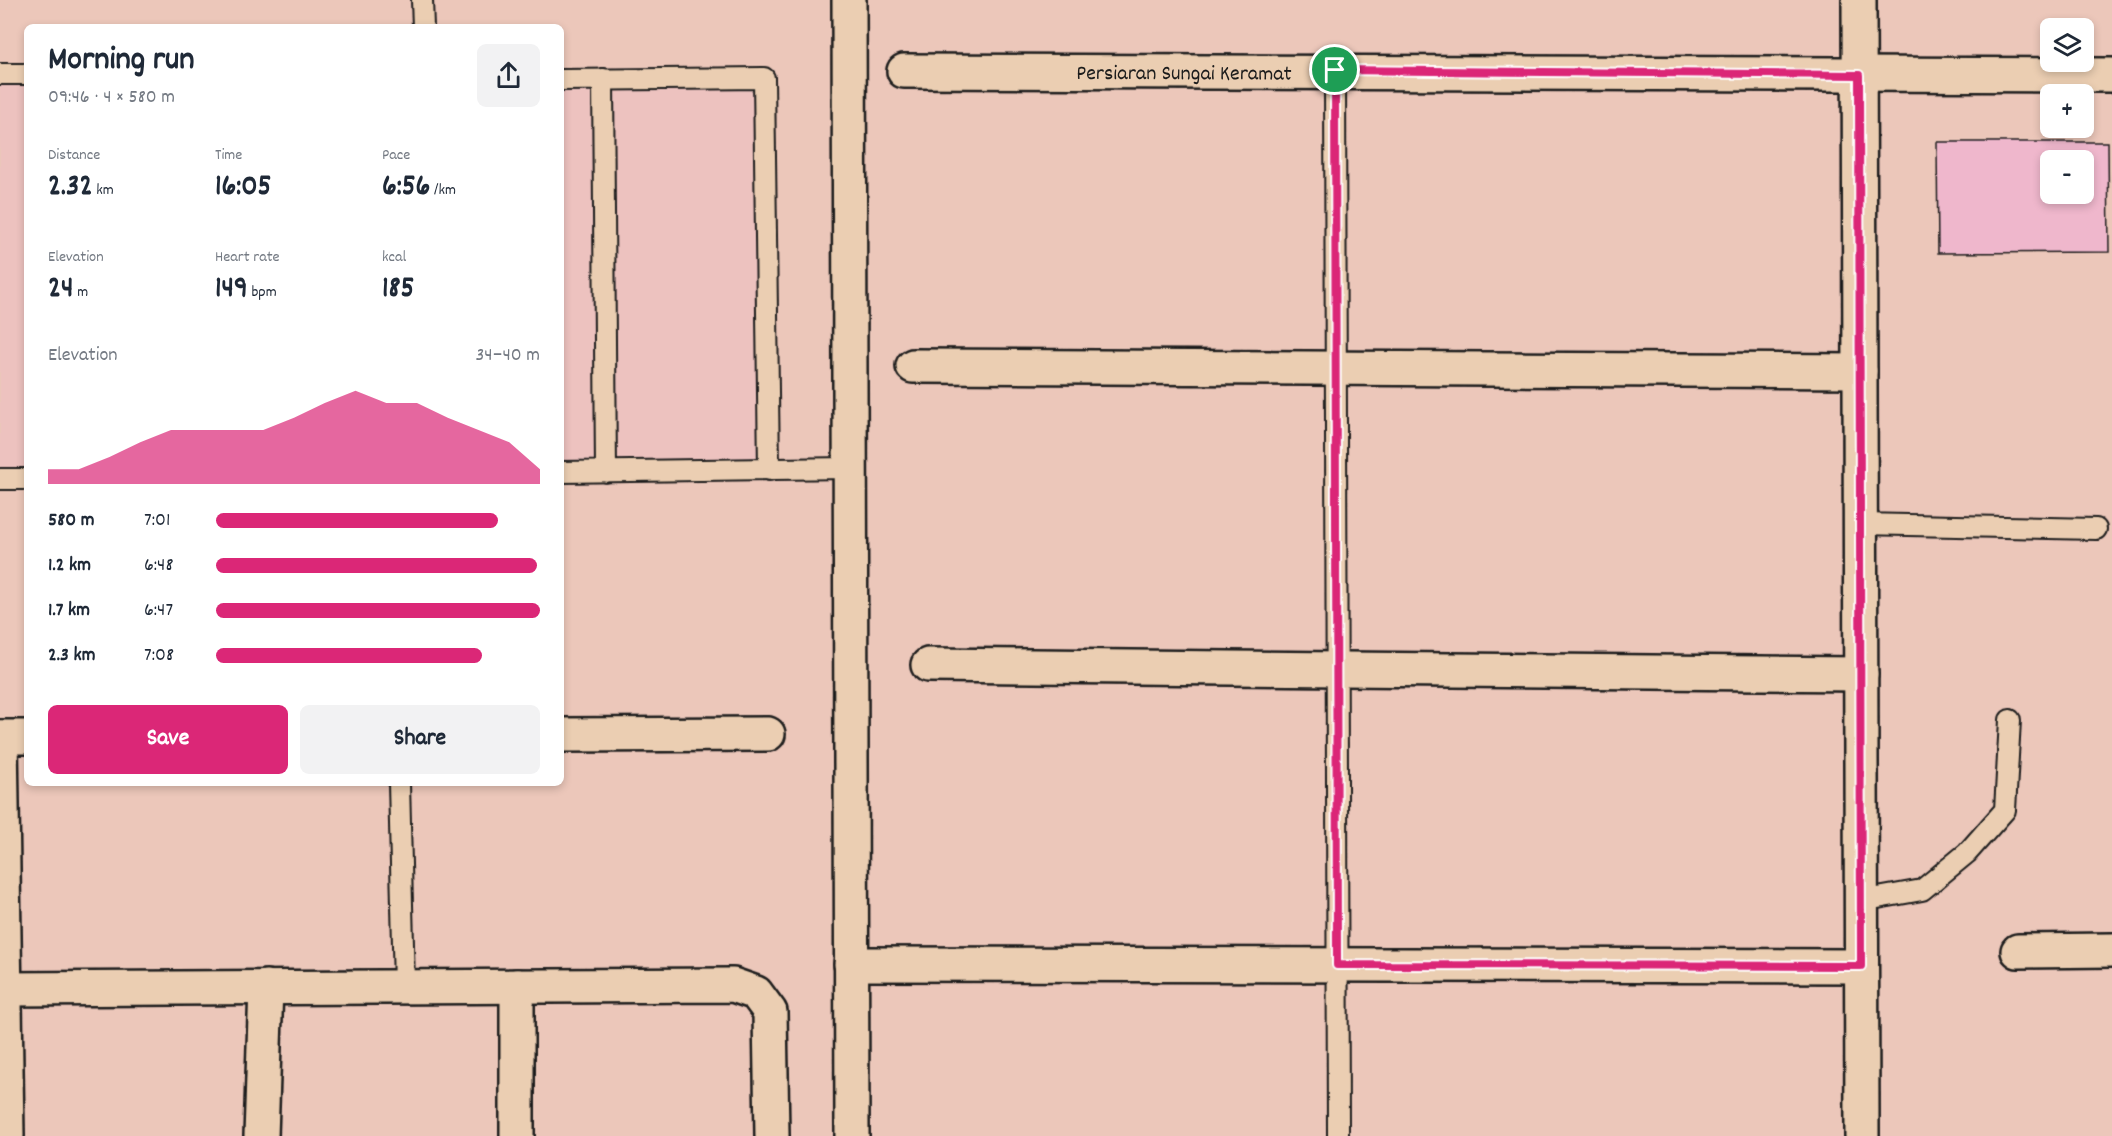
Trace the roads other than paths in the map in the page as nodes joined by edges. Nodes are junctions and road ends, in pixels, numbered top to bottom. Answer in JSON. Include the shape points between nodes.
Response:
{"nodes":[{"id":1,"x":422,"y":0,"type":"edge"},
{"id":2,"x":849,"y":0,"type":"edge"},
{"id":3,"x":1859,"y":0,"type":"edge"},
{"id":4,"x":423,"y":24,"type":"edge"},
{"id":5,"x":1335,"y":70,"type":"junction"},
{"id":6,"x":904,"y":71,"type":"dead end"},
{"id":7,"x":24,"y":74,"type":"edge"},
{"id":8,"x":0,"y":75,"type":"edge"},
{"id":9,"x":1859,"y":75,"type":"junction"},
{"id":10,"x":2112,"y":75,"type":"edge"},
{"id":11,"x":603,"y":79,"type":"junction"},
{"id":12,"x":564,"y":80,"type":"edge"},
{"id":13,"x":913,"y":366,"type":"dead end"},
{"id":14,"x":1336,"y":368,"type":"junction"},
{"id":15,"x":1860,"y":371,"type":"junction"},
{"id":16,"x":850,"y":468,"type":"junction"},
{"id":17,"x":769,"y":470,"type":"junction"},
{"id":18,"x":564,"y":472,"type":"edge"},
{"id":19,"x":606,"y":472,"type":"junction"},
{"id":20,"x":0,"y":479,"type":"edge"},
{"id":21,"x":24,"y":479,"type":"edge"},
{"id":22,"x":1860,"y":524,"type":"junction"},
{"id":23,"x":2096,"y":529,"type":"dead end"},
{"id":24,"x":928,"y":665,"type":"dead end"},
{"id":25,"x":1337,"y":669,"type":"junction"},
{"id":26,"x":1861,"y":674,"type":"junction"},
{"id":27,"x":2010,"y":720,"type":"dead end"},
{"id":28,"x":768,"y":734,"type":"dead end"},
{"id":29,"x":564,"y":735,"type":"edge"},
{"id":30,"x":0,"y":737,"type":"edge"},
{"id":31,"x":24,"y":737,"type":"edge"},
{"id":32,"x":399,"y":786,"type":"edge"},
{"id":33,"x":1861,"y":902,"type":"junction"},
{"id":34,"x":2112,"y":950,"type":"edge"},
{"id":35,"x":2018,"y":951,"type":"dead end"},
{"id":36,"x":851,"y":964,"type":"junction"},
{"id":37,"x":1337,"y":965,"type":"junction"},
{"id":38,"x":1861,"y":966,"type":"junction"},
{"id":39,"x":404,"y":986,"type":"junction"},
{"id":40,"x":517,"y":986,"type":"junction"},
{"id":41,"x":266,"y":987,"type":"junction"},
{"id":42,"x":5,"y":989,"type":"junction"},
{"id":43,"x":8,"y":1136,"type":"edge"},
{"id":44,"x":261,"y":1136,"type":"edge"},
{"id":45,"x":517,"y":1136,"type":"edge"},
{"id":46,"x":772,"y":1136,"type":"edge"},
{"id":47,"x":852,"y":1136,"type":"edge"},
{"id":48,"x":1338,"y":1136,"type":"edge"},
{"id":49,"x":1862,"y":1136,"type":"edge"}],
"edges":[{"from":1,"to":4,"type":"lane"},
{"from":2,"to":16,"type":"street"},
{"from":3,"to":9,"type":"street"},
{"from":5,"to":6,"type":"street","name":"Persiaran Sungai Keramat"},
{"from":5,"to":9,"type":"street","name":"Persiaran Sungai Keramat"},
{"from":5,"to":14,"type":"lane"},
{"from":7,"to":8,"type":"lane"},
{"from":9,"to":10,"type":"street","name":"Persiaran Sungai Keramat"},
{"from":9,"to":15,"type":"street"},
{"from":11,"to":12,"type":"lane"},
{"from":11,"to":17,"type":"lane","via":[[764,78]]},
{"from":11,"to":19,"type":"lane"},
{"from":13,"to":14,"type":"street"},
{"from":14,"to":15,"type":"street"},
{"from":14,"to":25,"type":"lane"},
{"from":15,"to":22,"type":"street"},
{"from":16,"to":17,"type":"lane"},
{"from":16,"to":36,"type":"street"},
{"from":17,"to":19,"type":"lane"},
{"from":18,"to":19,"type":"lane"},
{"from":20,"to":21,"type":"lane"},
{"from":22,"to":23,"type":"lane"},
{"from":22,"to":26,"type":"street"},
{"from":24,"to":25,"type":"street"},
{"from":25,"to":26,"type":"street"},
{"from":25,"to":37,"type":"lane"},
{"from":26,"to":33,"type":"street"},
{"from":27,"to":33,"type":"lane","via":[[2005,810],[1967,853],[1922,890]]},
{"from":28,"to":29,"type":"street"},
{"from":30,"to":31,"type":"street"},
{"from":30,"to":42,"type":"street"},
{"from":32,"to":39,"type":"lane"},
{"from":33,"to":38,"type":"street"},
{"from":34,"to":35,"type":"street"},
{"from":36,"to":37,"type":"street"},
{"from":36,"to":47,"type":"street"},
{"from":37,"to":38,"type":"street"},
{"from":37,"to":48,"type":"lane"},
{"from":38,"to":49,"type":"street"},
{"from":39,"to":40,"type":"street"},
{"from":39,"to":41,"type":"street"},
{"from":40,"to":45,"type":"street"},
{"from":40,"to":46,"type":"street","via":[[733,985],[756,993],[770,1012]]},
{"from":41,"to":42,"type":"street"},
{"from":41,"to":44,"type":"street"},
{"from":42,"to":43,"type":"street"}]}
